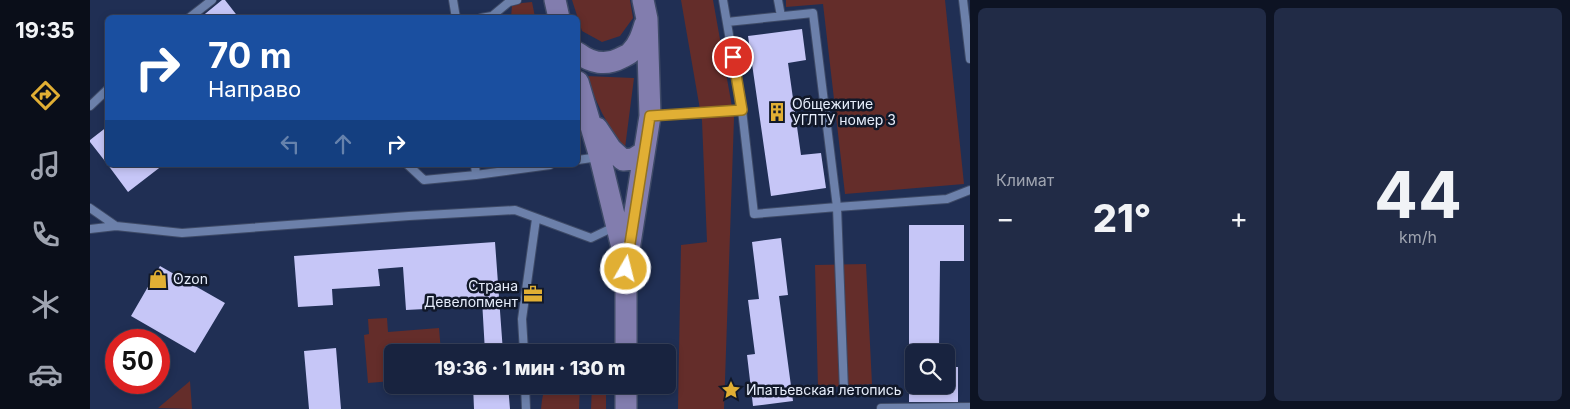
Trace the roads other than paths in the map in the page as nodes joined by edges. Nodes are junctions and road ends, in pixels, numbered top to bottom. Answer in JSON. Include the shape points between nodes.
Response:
{"nodes":[{"id":1,"x":212,"y":0,"type":"edge"},
{"id":2,"x":453,"y":0,"type":"edge"},
{"id":3,"x":517,"y":0,"type":"edge"},
{"id":4,"x":555,"y":0,"type":"edge"},
{"id":5,"x":723,"y":0,"type":"edge"},
{"id":6,"x":778,"y":0,"type":"edge"},
{"id":7,"x":963,"y":0,"type":"edge"},
{"id":8,"x":645,"y":10,"type":"edge"},
{"id":9,"x":193,"y":15,"type":"edge"},
{"id":10,"x":456,"y":15,"type":"edge"},
{"id":11,"x":493,"y":15,"type":"edge"},
{"id":12,"x":558,"y":15,"type":"edge"},
{"id":13,"x":781,"y":16,"type":"junction"},
{"id":14,"x":727,"y":22,"type":"junction"},
{"id":15,"x":580,"y":54,"type":"edge"},
{"id":16,"x":970,"y":59,"type":"edge"},
{"id":17,"x":580,"y":91,"type":"edge"},
{"id":18,"x":105,"y":92,"type":"edge"},
{"id":19,"x":90,"y":106,"type":"edge"},
{"id":20,"x":742,"y":110,"type":"junction"},
{"id":21,"x":650,"y":116,"type":"junction"},
{"id":22,"x":586,"y":117,"type":"junction"},
{"id":23,"x":644,"y":152,"type":"junction"},
{"id":24,"x":600,"y":157,"type":"junction"},
{"id":25,"x":580,"y":160,"type":"edge"},
{"id":26,"x":410,"y":167,"type":"edge"},
{"id":27,"x":475,"y":167,"type":"edge"},
{"id":28,"x":537,"y":167,"type":"edge"},
{"id":29,"x":476,"y":176,"type":"junction"},
{"id":30,"x":970,"y":190,"type":"edge"},
{"id":31,"x":836,"y":207,"type":"junction"},
{"id":32,"x":90,"y":208,"type":"edge"},
{"id":33,"x":536,"y":219,"type":"junction"},
{"id":34,"x":617,"y":225,"type":"junction"},
{"id":35,"x":116,"y":226,"type":"junction"},
{"id":36,"x":90,"y":229,"type":"edge"},
{"id":37,"x":626,"y":269,"type":"junction"},
{"id":38,"x":524,"y":344,"type":"edge"},
{"id":39,"x":626,"y":344,"type":"edge"},
{"id":40,"x":844,"y":391,"type":"dead end"},
{"id":41,"x":525,"y":394,"type":"edge"},
{"id":42,"x":626,"y":394,"type":"edge"},
{"id":43,"x":970,"y":408,"type":"edge"},
{"id":44,"x":526,"y":409,"type":"edge"},
{"id":45,"x":626,"y":409,"type":"edge"},
{"id":46,"x":881,"y":409,"type":"edge"}],
"edges":[{"from":1,"to":9,"type":"lane"},
{"from":2,"to":10,"type":"lane"},
{"from":3,"to":11,"type":"lane","via":[[509,2]]},
{"from":4,"to":12,"type":"main road"},
{"from":5,"to":14,"type":"lane"},
{"from":6,"to":13,"type":"lane"},
{"from":7,"to":16,"type":"lane"},
{"from":8,"to":15,"type":"main road","via":[[640,41],[630,53],[606,64],[592,62]]},
{"from":8,"to":21,"type":"main road"},
{"from":13,"to":14,"type":"lane"},
{"from":13,"to":31,"type":"lane","via":[[813,13]]},
{"from":14,"to":20,"type":"lane"},
{"from":17,"to":22,"type":"main road"},
{"from":18,"to":19,"type":"lane"},
{"from":20,"to":21,"type":"lane"},
{"from":20,"to":31,"type":"lane","via":[[754,214]]},
{"from":21,"to":23,"type":"main road"},
{"from":22,"to":23,"type":"main road","via":[[623,160],[633,160]]},
{"from":22,"to":24,"type":"main road"},
{"from":23,"to":37,"type":"main road"},
{"from":24,"to":25,"type":"lane"},
{"from":24,"to":34,"type":"main road"},
{"from":26,"to":29,"type":"lane","via":[[424,180]]},
{"from":27,"to":29,"type":"lane"},
{"from":28,"to":29,"type":"lane"},
{"from":30,"to":31,"type":"lane","via":[[948,199]]},
{"from":31,"to":40,"type":"lane"},
{"from":32,"to":35,"type":"lane"},
{"from":33,"to":34,"type":"lane","via":[[591,238]]},
{"from":33,"to":35,"type":"lane","via":[[515,210],[182,233]]},
{"from":33,"to":38,"type":"lane","via":[[522,319]]},
{"from":34,"to":37,"type":"main road"},
{"from":35,"to":36,"type":"lane"},
{"from":37,"to":39,"type":"main road"},
{"from":41,"to":44,"type":"lane"},
{"from":42,"to":45,"type":"main road"},
{"from":43,"to":46,"type":"lane"}]}
